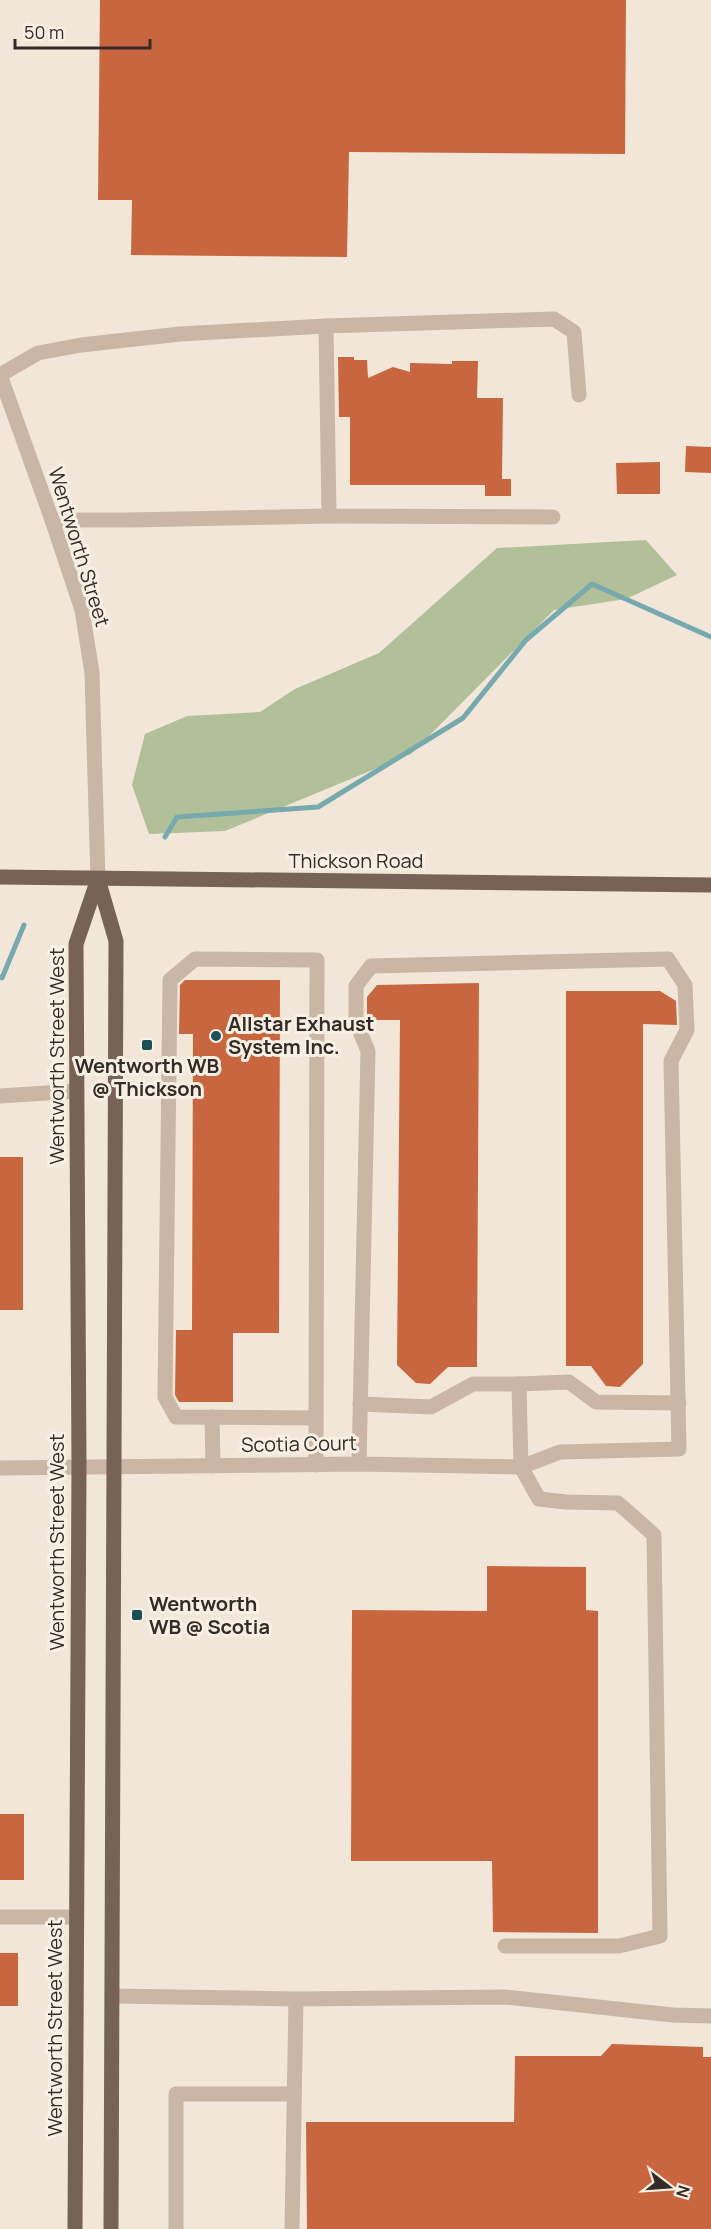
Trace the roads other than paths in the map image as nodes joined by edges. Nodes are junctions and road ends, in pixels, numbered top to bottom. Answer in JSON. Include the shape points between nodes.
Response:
{"nodes":[{"id":1,"x":326,"y":326,"type":"junction"},
{"id":2,"x":0,"y":375,"type":"edge"},
{"id":3,"x":579,"y":395,"type":"dead end"},
{"id":4,"x":329,"y":516,"type":"junction"},
{"id":5,"x":552,"y":517,"type":"dead end"},
{"id":6,"x":52,"y":520,"type":"junction"},
{"id":7,"x":0,"y":877,"type":"edge"},
{"id":8,"x":98,"y":879,"type":"junction"},
{"id":9,"x":711,"y":885,"type":"edge"},
{"id":10,"x":77,"y":1091,"type":"junction"},
{"id":11,"x":0,"y":1096,"type":"edge"},
{"id":12,"x":519,"y":1384,"type":"junction"},
{"id":13,"x":679,"y":1403,"type":"junction"},
{"id":14,"x":360,"y":1404,"type":"junction"},
{"id":15,"x":212,"y":1417,"type":"junction"},
{"id":16,"x":315,"y":1418,"type":"junction"},
{"id":17,"x":359,"y":1464,"type":"junction"},
{"id":18,"x":316,"y":1465,"type":"junction"},
{"id":19,"x":79,"y":1466,"type":"junction"},
{"id":20,"x":114,"y":1466,"type":"junction"},
{"id":21,"x":213,"y":1466,"type":"junction"},
{"id":22,"x":520,"y":1467,"type":"junction"},
{"id":23,"x":0,"y":1468,"type":"edge"},
{"id":24,"x":0,"y":1917,"type":"edge"},
{"id":25,"x":76,"y":1917,"type":"junction"},
{"id":26,"x":505,"y":1946,"type":"dead end"},
{"id":27,"x":112,"y":1996,"type":"junction"},
{"id":28,"x":296,"y":1998,"type":"junction"},
{"id":29,"x":711,"y":2016,"type":"edge"},
{"id":30,"x":294,"y":2094,"type":"junction"},
{"id":31,"x":75,"y":2229,"type":"edge"},
{"id":32,"x":111,"y":2229,"type":"edge"},
{"id":33,"x":176,"y":2229,"type":"edge"},
{"id":34,"x":292,"y":2229,"type":"edge"}],
"edges":[{"from":1,"to":2,"type":"street","via":[[180,334],[81,345],[38,353]]},
{"from":1,"to":3,"type":"street","via":[[554,319],[574,332]]},
{"from":1,"to":4,"type":"street"},
{"from":2,"to":6,"type":"street","name":"Wentworth Street"},
{"from":4,"to":5,"type":"street"},
{"from":4,"to":6,"type":"street"},
{"from":6,"to":8,"type":"street","name":"Wentworth Street","via":[[82,610],[92,673]]},
{"from":7,"to":8,"type":"main road","name":"Thickson Road"},
{"from":8,"to":9,"type":"main road","name":"Thickson Road"},
{"from":8,"to":10,"type":"main road","name":"Wentworth Street West","via":[[76,944]]},
{"from":8,"to":20,"type":"main road","via":[[116,941]]},
{"from":10,"to":11,"type":"street"},
{"from":10,"to":19,"type":"main road","name":"Wentworth Street West"},
{"from":12,"to":13,"type":"street","via":[[569,1382],[596,1402]]},
{"from":12,"to":14,"type":"street","via":[[472,1384],[431,1407]]},
{"from":12,"to":22,"type":"street"},
{"from":13,"to":14,"type":"street","via":[[671,1061],[687,1030],[685,985],[668,959],[371,966],[356,986],[357,1022],[368,1052]]},
{"from":13,"to":22,"type":"street","via":[[679,1449],[560,1452]]},
{"from":14,"to":17,"type":"street"},
{"from":15,"to":16,"type":"street"},
{"from":15,"to":16,"type":"street","via":[[176,1417],[165,1397],[170,980],[195,959],[317,960]]},
{"from":15,"to":21,"type":"street"},
{"from":16,"to":18,"type":"street"},
{"from":17,"to":18,"type":"street","name":"Scotia Court"},
{"from":17,"to":22,"type":"street","name":"Scotia Court"},
{"from":18,"to":21,"type":"street","name":"Scotia Court"},
{"from":19,"to":20,"type":"street","name":"Scotia Court"},
{"from":19,"to":23,"type":"street","name":"Scotia Court"},
{"from":19,"to":25,"type":"main road","name":"Wentworth Street West"},
{"from":20,"to":21,"type":"street","name":"Scotia Court"},
{"from":20,"to":27,"type":"main road"},
{"from":22,"to":26,"type":"street","via":[[539,1499],[618,1503],[654,1535],[660,1936],[619,1946]]},
{"from":24,"to":25,"type":"street"},
{"from":25,"to":31,"type":"main road","name":"Wentworth Street West"},
{"from":27,"to":28,"type":"street"},
{"from":27,"to":32,"type":"main road"},
{"from":28,"to":29,"type":"street","via":[[506,1997]]},
{"from":28,"to":30,"type":"street"},
{"from":30,"to":33,"type":"street","via":[[176,2094]]},
{"from":30,"to":34,"type":"street"}]}
